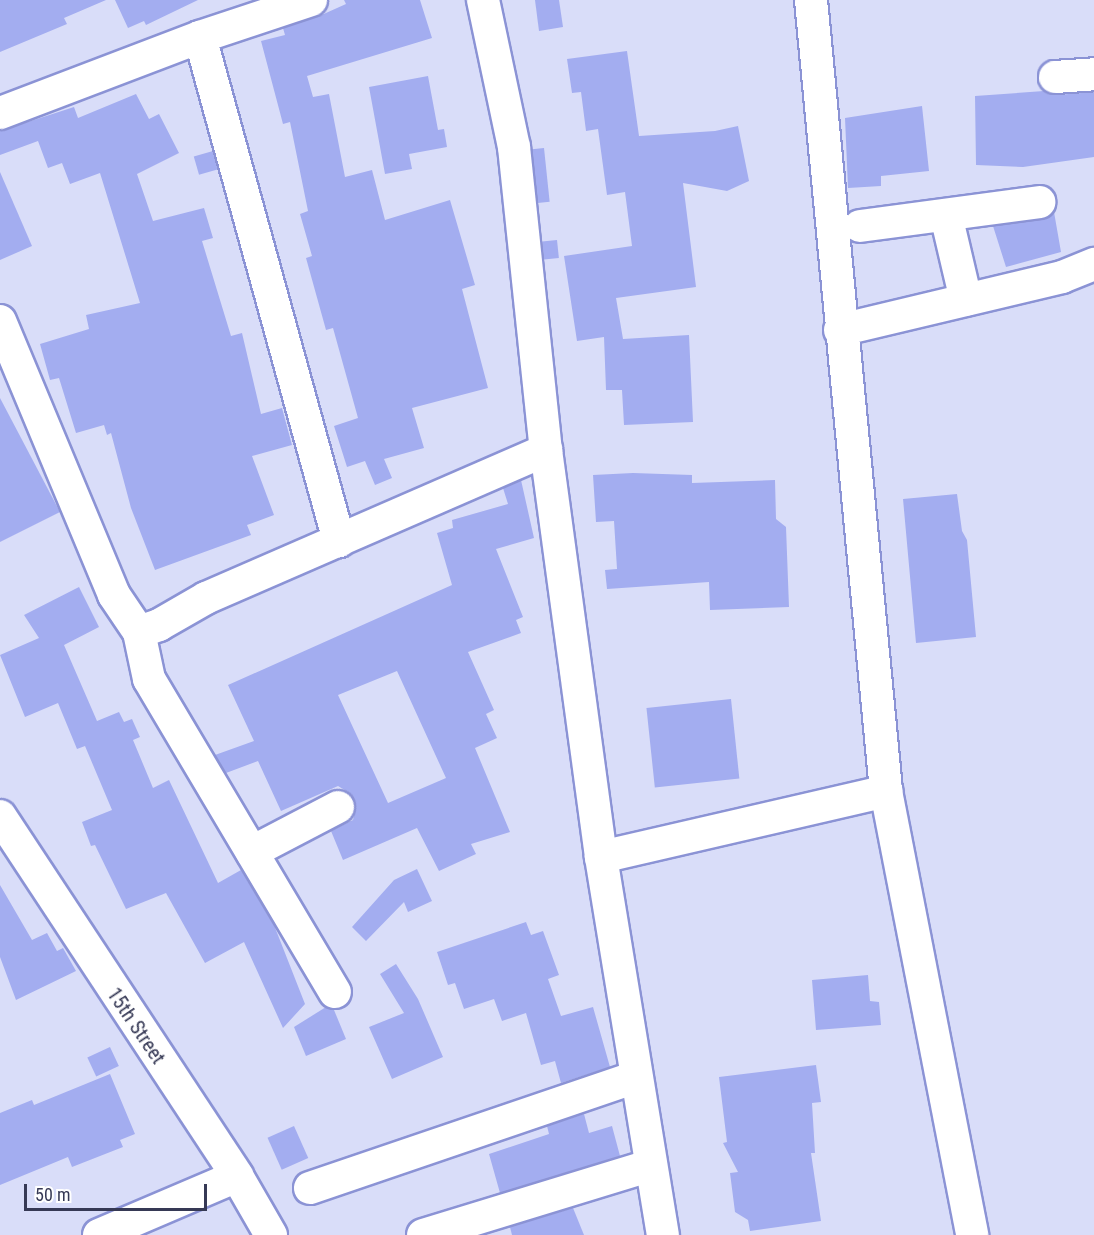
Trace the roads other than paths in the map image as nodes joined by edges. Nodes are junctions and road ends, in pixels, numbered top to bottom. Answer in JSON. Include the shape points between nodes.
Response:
{"nodes":[{"id":1,"x":311,"y":0,"type":"edge"},
{"id":2,"x":483,"y":0,"type":"edge"},
{"id":3,"x":811,"y":0,"type":"edge"},
{"id":4,"x":200,"y":37,"type":"junction"},
{"id":5,"x":1094,"y":74,"type":"edge"},
{"id":6,"x":1055,"y":77,"type":"dead end"},
{"id":7,"x":0,"y":113,"type":"edge"},
{"id":8,"x":1039,"y":202,"type":"dead end"},
{"id":9,"x":946,"y":215,"type":"junction"},
{"id":10,"x":860,"y":226,"type":"dead end"},
{"id":11,"x":1094,"y":264,"type":"edge"},
{"id":12,"x":966,"y":300,"type":"junction"},
{"id":13,"x":0,"y":321,"type":"edge"},
{"id":14,"x":840,"y":330,"type":"junction"},
{"id":15,"x":546,"y":450,"type":"junction"},
{"id":16,"x":339,"y":541,"type":"junction"},
{"id":17,"x":138,"y":632,"type":"junction"},
{"id":18,"x":886,"y":791,"type":"junction"},
{"id":19,"x":338,"y":807,"type":"dead end"},
{"id":20,"x":0,"y":816,"type":"edge"},
{"id":21,"x":252,"y":852,"type":"junction"},
{"id":22,"x":601,"y":857,"type":"junction"},
{"id":23,"x":335,"y":992,"type":"dead end"},
{"id":24,"x":636,"y":1077,"type":"junction"},
{"id":25,"x":649,"y":1166,"type":"junction"},
{"id":26,"x":237,"y":1176,"type":"junction"},
{"id":27,"x":310,"y":1188,"type":"dead end"},
{"id":28,"x":99,"y":1235,"type":"edge"},
{"id":29,"x":271,"y":1235,"type":"edge"},
{"id":30,"x":423,"y":1235,"type":"edge"},
{"id":31,"x":663,"y":1235,"type":"edge"},
{"id":32,"x":972,"y":1235,"type":"edge"}],
"edges":[{"from":1,"to":4,"type":"street"},
{"from":2,"to":15,"type":"street","via":[[514,147]]},
{"from":3,"to":14,"type":"street"},
{"from":4,"to":7,"type":"street"},
{"from":4,"to":16,"type":"street"},
{"from":5,"to":6,"type":"street"},
{"from":8,"to":9,"type":"street"},
{"from":9,"to":10,"type":"street"},
{"from":9,"to":12,"type":"street"},
{"from":11,"to":12,"type":"street","via":[[1062,277]]},
{"from":12,"to":14,"type":"street"},
{"from":13,"to":17,"type":"street","via":[[114,595]]},
{"from":14,"to":18,"type":"street"},
{"from":15,"to":16,"type":"street"},
{"from":15,"to":22,"type":"street"},
{"from":16,"to":17,"type":"street","via":[[206,598],[159,626]]},
{"from":17,"to":21,"type":"street","via":[[149,679]]},
{"from":18,"to":22,"type":"street"},
{"from":18,"to":32,"type":"street"},
{"from":19,"to":21,"type":"street"},
{"from":20,"to":26,"type":"street","name":"15th Street"},
{"from":21,"to":23,"type":"street"},
{"from":22,"to":24,"type":"street"},
{"from":24,"to":25,"type":"street"},
{"from":24,"to":27,"type":"street"},
{"from":25,"to":30,"type":"street"},
{"from":25,"to":31,"type":"street"},
{"from":26,"to":28,"type":"street"},
{"from":26,"to":29,"type":"street","name":"15th Street"}]}
